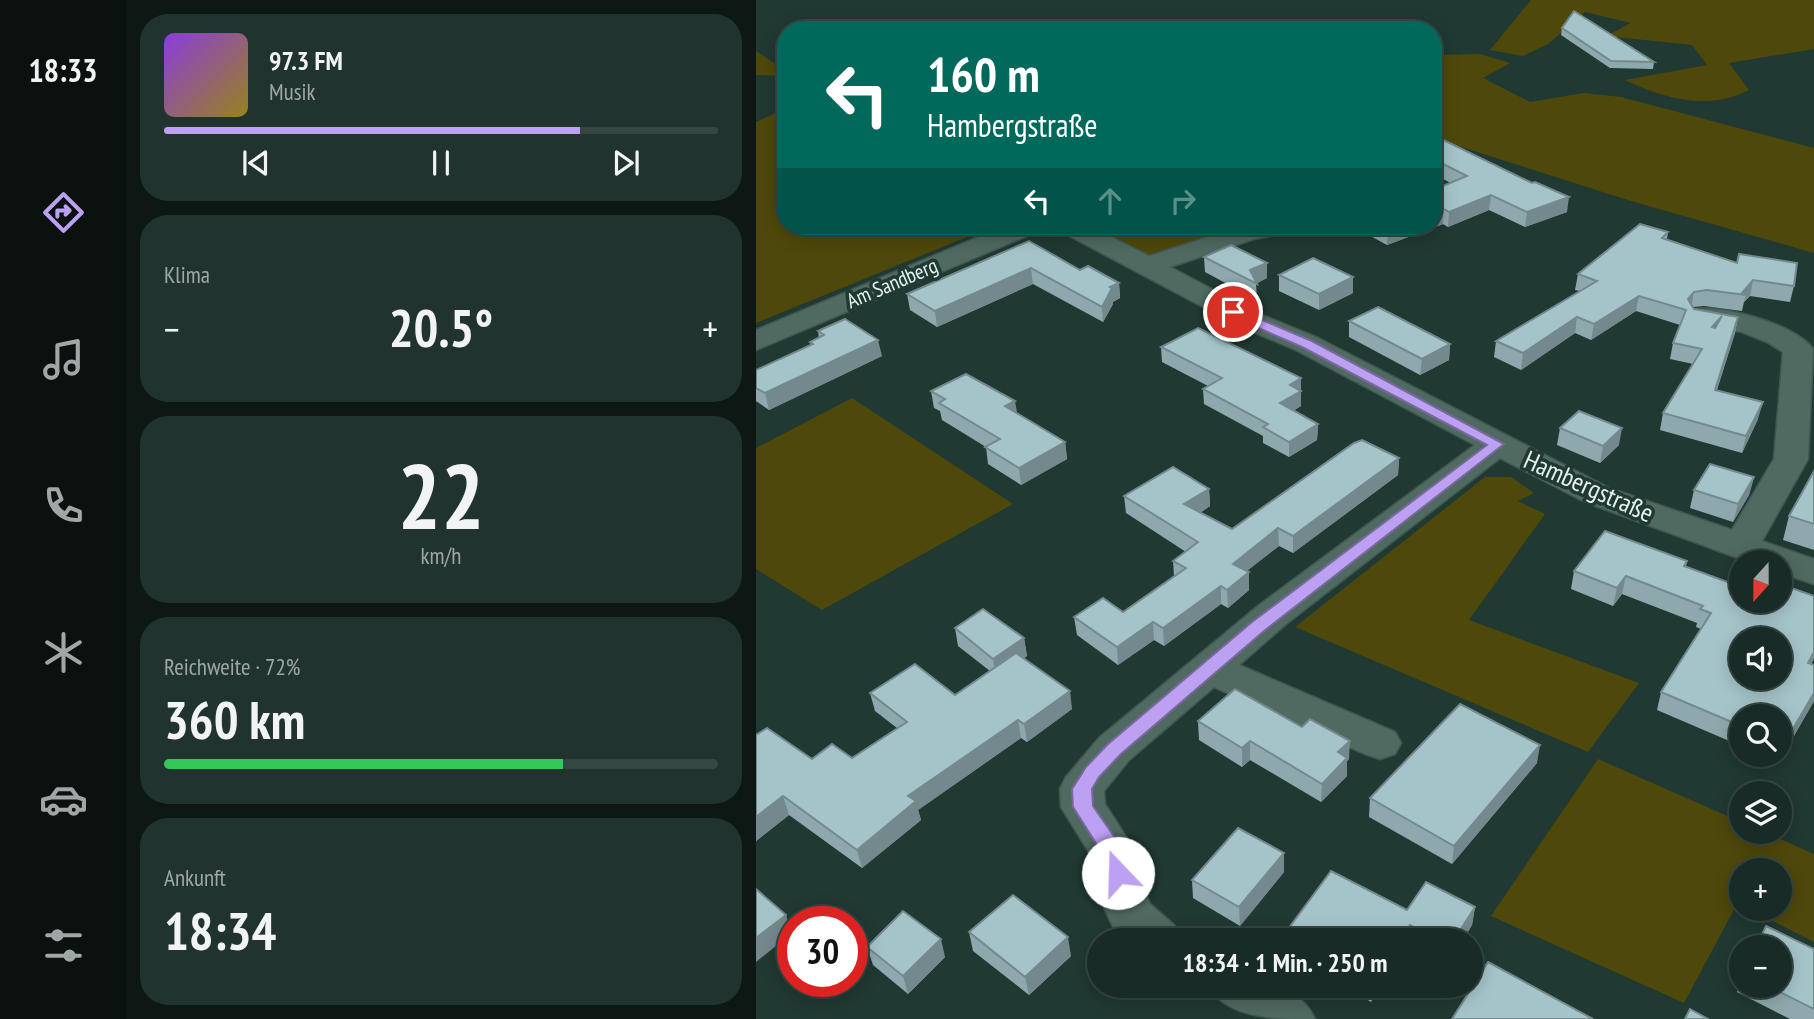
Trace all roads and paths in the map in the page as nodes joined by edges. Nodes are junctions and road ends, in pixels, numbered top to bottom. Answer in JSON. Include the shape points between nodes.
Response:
{"nodes":[{"id":1,"x":1006,"y":235,"type":"edge"},
{"id":2,"x":1088,"y":235,"type":"edge"},
{"id":3,"x":1239,"y":235,"type":"edge"},
{"id":4,"x":1147,"y":266,"type":"junction"},
{"id":5,"x":1701,"y":316,"type":"edge"},
{"id":6,"x":756,"y":341,"type":"edge"},
{"id":7,"x":1497,"y":444,"type":"junction"},
{"id":8,"x":1741,"y":546,"type":"junction"},
{"id":9,"x":1814,"y":572,"type":"edge"},
{"id":10,"x":1208,"y":668,"type":"junction"},
{"id":11,"x":1380,"y":743,"type":"dead end"},
{"id":12,"x":1144,"y":928,"type":"edge"},
{"id":13,"x":1254,"y":998,"type":"edge"},
{"id":14,"x":1289,"y":1019,"type":"edge"}],
"edges":[{"from":1,"to":6,"type":"street","name":"Am Sandberg"},
{"from":2,"to":4,"type":"street","name":"Hambergstraße"},
{"from":3,"to":4,"type":"street"},
{"from":4,"to":7,"type":"street","name":"Hambergstraße"},
{"from":5,"to":8,"type":"street","via":[[1735,321],[1789,341],[1798,349],[1791,459]]},
{"from":7,"to":8,"type":"street","name":"Hambergstraße","via":[[1597,495]]},
{"from":7,"to":10,"type":"street"},
{"from":8,"to":9,"type":"street","name":"Hambergstraße"},
{"from":10,"to":11,"type":"street"},
{"from":10,"to":12,"type":"street","via":[[1114,749],[1082,789],[1083,807],[1114,854],[1121,892],[1132,917]]},
{"from":13,"to":14,"type":"street"}]}
